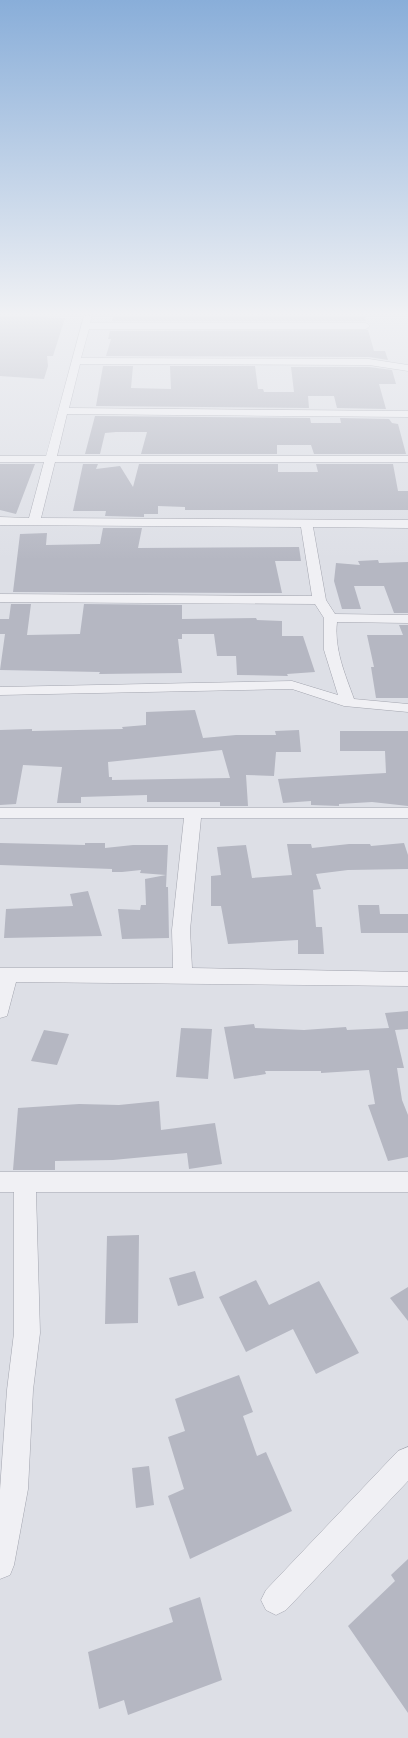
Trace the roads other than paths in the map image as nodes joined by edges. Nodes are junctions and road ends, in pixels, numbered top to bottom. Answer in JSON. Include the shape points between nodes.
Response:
{"nodes":[{"id":1,"x":67,"y":397,"type":"edge"},
{"id":2,"x":64,"y":411,"type":"junction"},
{"id":3,"x":408,"y":414,"type":"edge"},
{"id":4,"x":52,"y":458,"type":"junction"},
{"id":5,"x":0,"y":459,"type":"edge"},
{"id":6,"x":408,"y":459,"type":"edge"},
{"id":7,"x":0,"y":521,"type":"edge"},
{"id":8,"x":34,"y":522,"type":"junction"},
{"id":9,"x":307,"y":524,"type":"junction"},
{"id":10,"x":408,"y":524,"type":"edge"},
{"id":11,"x":0,"y":598,"type":"edge"},
{"id":12,"x":319,"y":600,"type":"junction"},
{"id":13,"x":331,"y":618,"type":"junction"},
{"id":14,"x":408,"y":618,"type":"edge"},
{"id":15,"x":0,"y":691,"type":"edge"},
{"id":16,"x":347,"y":701,"type":"junction"},
{"id":17,"x":408,"y":708,"type":"edge"},
{"id":18,"x":0,"y":813,"type":"edge"},
{"id":19,"x":408,"y":813,"type":"edge"},
{"id":20,"x":193,"y":815,"type":"junction"},
{"id":21,"x":4,"y":975,"type":"edge"},
{"id":22,"x":183,"y":975,"type":"junction"},
{"id":23,"x":408,"y":980,"type":"edge"},
{"id":24,"x":0,"y":1010,"type":"edge"},
{"id":25,"x":408,"y":1182,"type":"edge"},
{"id":26,"x":12,"y":1183,"type":"edge"},
{"id":27,"x":408,"y":1461,"type":"edge"},
{"id":28,"x":0,"y":1565,"type":"edge"},
{"id":29,"x":276,"y":1600,"type":"dead end"}],
"edges":[{"from":1,"to":2,"type":"street"},
{"from":2,"to":3,"type":"street"},
{"from":2,"to":4,"type":"street"},
{"from":4,"to":5,"type":"street"},
{"from":4,"to":6,"type":"street"},
{"from":4,"to":8,"type":"street"},
{"from":7,"to":8,"type":"street"},
{"from":8,"to":9,"type":"street"},
{"from":9,"to":10,"type":"street"},
{"from":9,"to":12,"type":"street"},
{"from":11,"to":12,"type":"street"},
{"from":12,"to":13,"type":"street"},
{"from":13,"to":14,"type":"street"},
{"from":13,"to":16,"type":"street","via":[[328,630],[332,655]]},
{"from":15,"to":16,"type":"street","via":[[292,685]]},
{"from":16,"to":17,"type":"street"},
{"from":18,"to":20,"type":"street"},
{"from":19,"to":20,"type":"street"},
{"from":20,"to":22,"type":"street","via":[[181,930]]},
{"from":21,"to":22,"type":"street"},
{"from":21,"to":24,"type":"street"},
{"from":22,"to":23,"type":"street"},
{"from":25,"to":26,"type":"street"},
{"from":26,"to":28,"type":"street","via":[[27,1333],[14,1489]]},
{"from":27,"to":29,"type":"street"}]}
